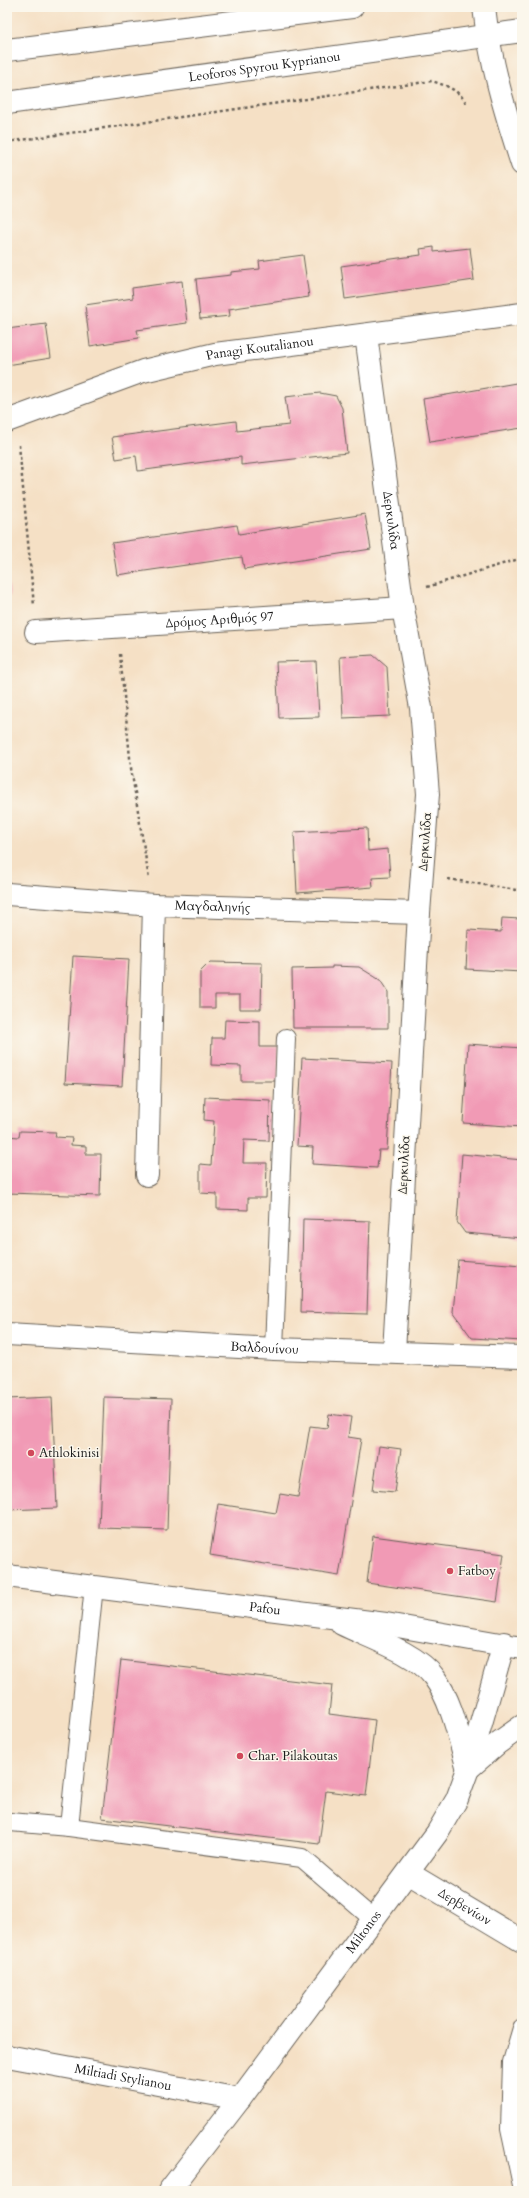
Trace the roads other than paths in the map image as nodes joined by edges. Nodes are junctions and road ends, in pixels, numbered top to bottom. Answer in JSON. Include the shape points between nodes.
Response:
{"nodes":[{"id":1,"x":352,"y":7,"type":"edge"},
{"id":2,"x":484,"y":7,"type":"edge"},
{"id":3,"x":522,"y":31,"type":"edge"},
{"id":4,"x":487,"y":35,"type":"junction"},
{"id":5,"x":7,"y":50,"type":"edge"},
{"id":6,"x":7,"y":103,"type":"edge"},
{"id":7,"x":522,"y":164,"type":"edge"},
{"id":8,"x":522,"y":314,"type":"edge"},
{"id":9,"x":366,"y":335,"type":"junction"},
{"id":10,"x":12,"y":419,"type":"edge"},
{"id":11,"x":403,"y":602,"type":"junction"},
{"id":12,"x":36,"y":632,"type":"road end"},
{"id":13,"x":7,"y":894,"type":"edge"},
{"id":14,"x":154,"y":905,"type":"junction"},
{"id":15,"x":419,"y":913,"type":"junction"},
{"id":16,"x":286,"y":1038,"type":"dead end"},
{"id":17,"x":147,"y":1175,"type":"dead end"},
{"id":18,"x":7,"y":1334,"type":"edge"},
{"id":19,"x":274,"y":1349,"type":"junction"},
{"id":20,"x":394,"y":1352,"type":"junction"},
{"id":21,"x":522,"y":1357,"type":"edge"},
{"id":22,"x":7,"y":1576,"type":"edge"},
{"id":23,"x":94,"y":1586,"type":"junction"},
{"id":24,"x":324,"y":1616,"type":"junction"},
{"id":25,"x":513,"y":1646,"type":"edge"},
{"id":26,"x":522,"y":1726,"type":"edge"},
{"id":27,"x":468,"y":1769,"type":"junction"},
{"id":28,"x":10,"y":1822,"type":"dead end"},
{"id":29,"x":69,"y":1827,"type":"junction"},
{"id":30,"x":408,"y":1873,"type":"junction"},
{"id":31,"x":373,"y":1919,"type":"junction"},
{"id":32,"x":522,"y":1941,"type":"edge"},
{"id":33,"x":522,"y":2028,"type":"edge"},
{"id":34,"x":7,"y":2056,"type":"edge"},
{"id":35,"x":240,"y":2098,"type":"junction"},
{"id":36,"x":522,"y":2185,"type":"edge"},
{"id":37,"x":168,"y":2191,"type":"edge"}],
"edges":[{"from":1,"to":5,"type":"street"},
{"from":2,"to":4,"type":"street"},
{"from":3,"to":4,"type":"street","name":"Leoforos Spyrou Kyprianou"},
{"from":4,"to":6,"type":"street","name":"Leoforos Spyrou Kyprianou"},
{"from":4,"to":7,"type":"street","via":[[500,97]]},
{"from":8,"to":9,"type":"street","name":"Panagi Koutalianou"},
{"from":9,"to":10,"type":"street","name":"Panagi Koutalianou","via":[[215,354],[143,370]]},
{"from":9,"to":11,"type":"street","name":"Δερκυλίδα"},
{"from":11,"to":12,"type":"street","name":"Δρόμος Αριθμός 97"},
{"from":11,"to":15,"type":"street","name":"Δερκυλίδα","via":[[421,708],[428,794]]},
{"from":13,"to":14,"type":"street","name":"Μαγδαληνής"},
{"from":14,"to":15,"type":"street","name":"Μαγδαληνής"},
{"from":14,"to":17,"type":"street"},
{"from":15,"to":20,"type":"street","name":"Δερκυλίδα"},
{"from":16,"to":19,"type":"lane"},
{"from":18,"to":19,"type":"street","name":"Βαλδουίνου"},
{"from":19,"to":20,"type":"street","name":"Βαλδουίνου"},
{"from":20,"to":21,"type":"street","name":"Βαλδουίνου"},
{"from":22,"to":23,"type":"street","name":"Pafou"},
{"from":23,"to":24,"type":"street","name":"Pafou"},
{"from":23,"to":29,"type":"lane"},
{"from":24,"to":25,"type":"street","name":"Pafou"},
{"from":24,"to":27,"type":"street","via":[[391,1647],[416,1661],[434,1676],[445,1696]]},
{"from":25,"to":27,"type":"street","name":"Miltonos"},
{"from":26,"to":27,"type":"street"},
{"from":27,"to":30,"type":"street","name":"Miltonos","via":[[457,1799],[437,1833]]},
{"from":28,"to":29,"type":"lane"},
{"from":29,"to":31,"type":"lane","via":[[302,1858]]},
{"from":30,"to":31,"type":"street","name":"Miltonos"},
{"from":30,"to":32,"type":"street","name":"Δερβενίων"},
{"from":31,"to":35,"type":"street","name":"Miltonos"},
{"from":33,"to":36,"type":"lane","via":[[512,2062],[510,2129]]},
{"from":34,"to":35,"type":"street","name":"Miltiadi Stylianou"},
{"from":35,"to":37,"type":"street","name":"Miltonos"}]}
